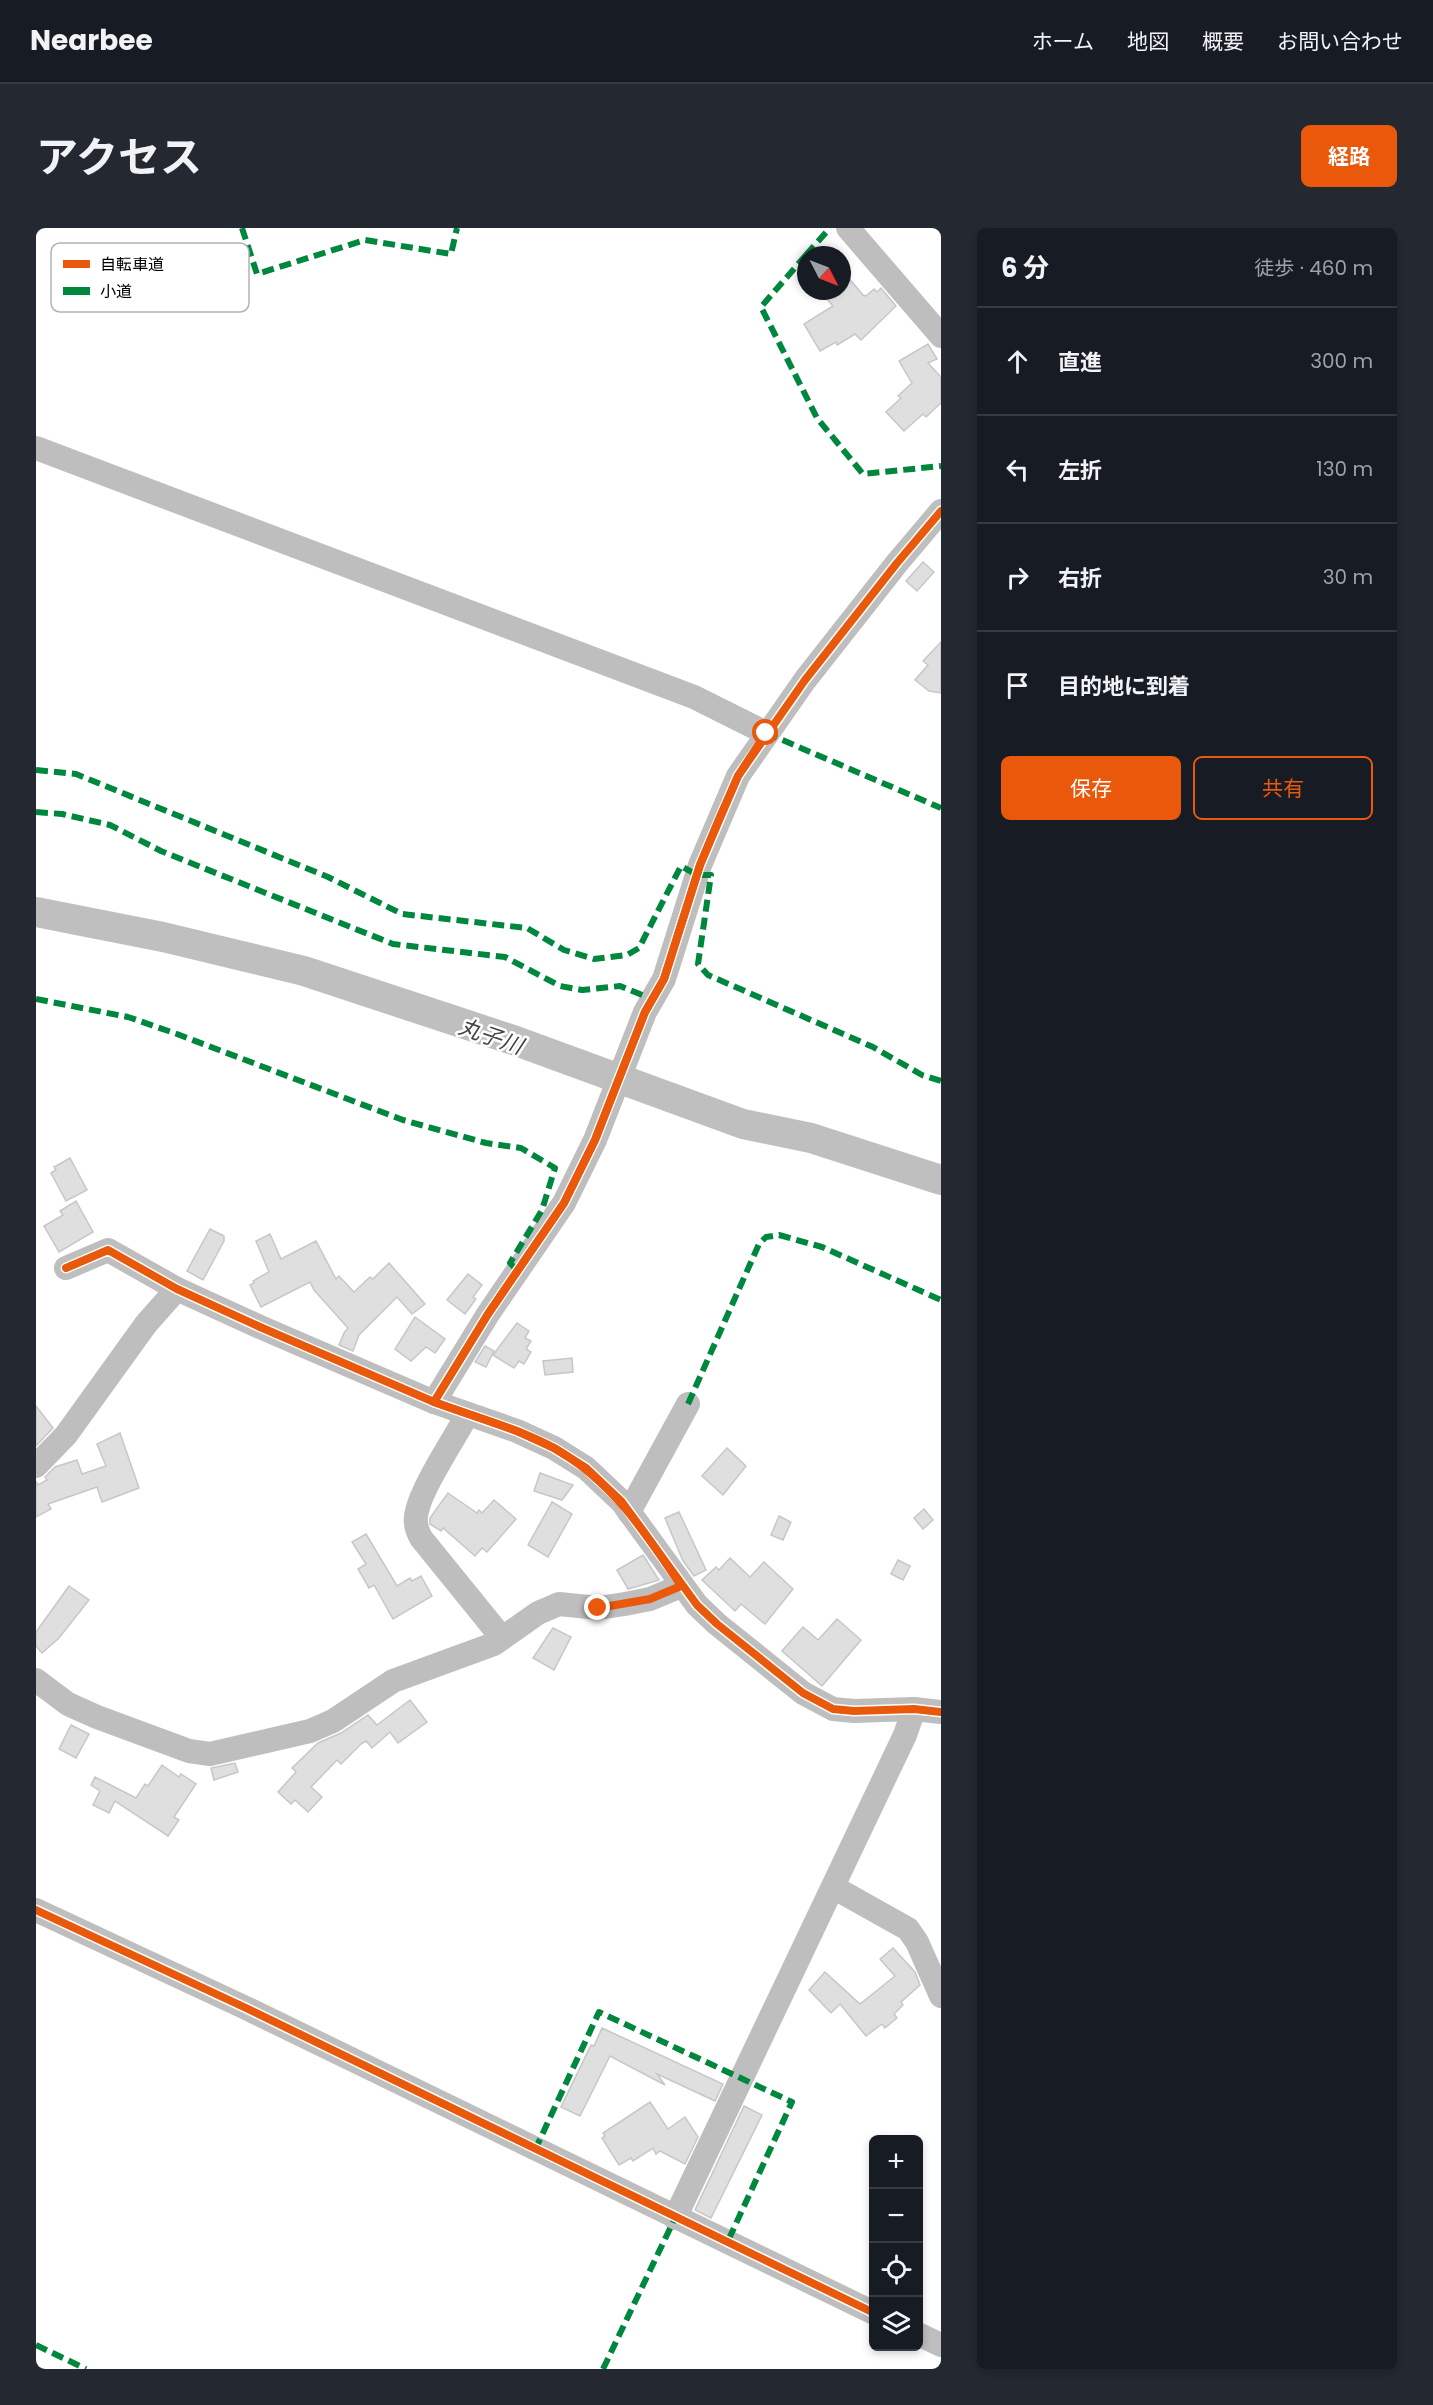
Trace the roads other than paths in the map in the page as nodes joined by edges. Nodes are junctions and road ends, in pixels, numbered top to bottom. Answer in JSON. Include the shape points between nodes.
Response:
{"nodes":[{"id":1,"x":848,"y":228,"type":"edge"},
{"id":2,"x":941,"y":336,"type":"edge"},
{"id":3,"x":36,"y":448,"type":"edge"},
{"id":4,"x":941,"y":511,"type":"edge"},
{"id":5,"x":766,"y":733,"type":"junction"},
{"id":6,"x":66,"y":1268,"type":"dead end"},
{"id":7,"x":177,"y":1289,"type":"junction"},
{"id":8,"x":434,"y":1402,"type":"junction"},
{"id":9,"x":688,"y":1404,"type":"dead end"},
{"id":10,"x":467,"y":1415,"type":"junction"},
{"id":11,"x":36,"y":1466,"type":"edge"},
{"id":12,"x":629,"y":1512,"type":"junction"},
{"id":13,"x":681,"y":1586,"type":"junction"},
{"id":14,"x":502,"y":1638,"type":"junction"},
{"id":15,"x":36,"y":1680,"type":"edge"},
{"id":16,"x":914,"y":1709,"type":"junction"},
{"id":17,"x":941,"y":1712,"type":"edge"},
{"id":18,"x":833,"y":1887,"type":"junction"},
{"id":19,"x":36,"y":1910,"type":"edge"},
{"id":20,"x":941,"y":1996,"type":"edge"},
{"id":21,"x":675,"y":2218,"type":"junction"},
{"id":22,"x":869,"y":2311,"type":"edge"},
{"id":23,"x":923,"y":2336,"type":"edge"},
{"id":24,"x":941,"y":2345,"type":"edge"}],
"edges":[{"from":1,"to":2,"type":"street"},
{"from":3,"to":5,"type":"street","via":[[694,698]]},
{"from":4,"to":5,"type":"street"},
{"from":5,"to":8,"type":"street","via":[[738,776],[719,819],[700,865],[664,979],[645,1012],[595,1140],[564,1203]]},
{"from":6,"to":7,"type":"street","via":[[108,1250]]},
{"from":7,"to":8,"type":"street"},
{"from":7,"to":11,"type":"street","via":[[146,1324],[66,1435]]},
{"from":8,"to":10,"type":"street"},
{"from":9,"to":12,"type":"street"},
{"from":10,"to":12,"type":"street","via":[[554,1448],[586,1468]]},
{"from":10,"to":14,"type":"street","via":[[425,1491],[417,1510],[416,1527]]},
{"from":12,"to":13,"type":"street"},
{"from":13,"to":14,"type":"street","via":[[625,1605],[598,1608],[559,1604],[538,1613]]},
{"from":13,"to":16,"type":"street","via":[[717,1624],[802,1693],[833,1709]]},
{"from":14,"to":15,"type":"street","via":[[478,1651],[393,1681],[333,1721],[310,1731],[210,1754],[189,1751],[96,1717],[68,1704]]},
{"from":16,"to":17,"type":"street"},
{"from":16,"to":18,"type":"street"},
{"from":18,"to":20,"type":"street","via":[[908,1929]]},
{"from":18,"to":21,"type":"street"},
{"from":19,"to":21,"type":"street"},
{"from":21,"to":22,"type":"street"},
{"from":23,"to":24,"type":"street"}]}
